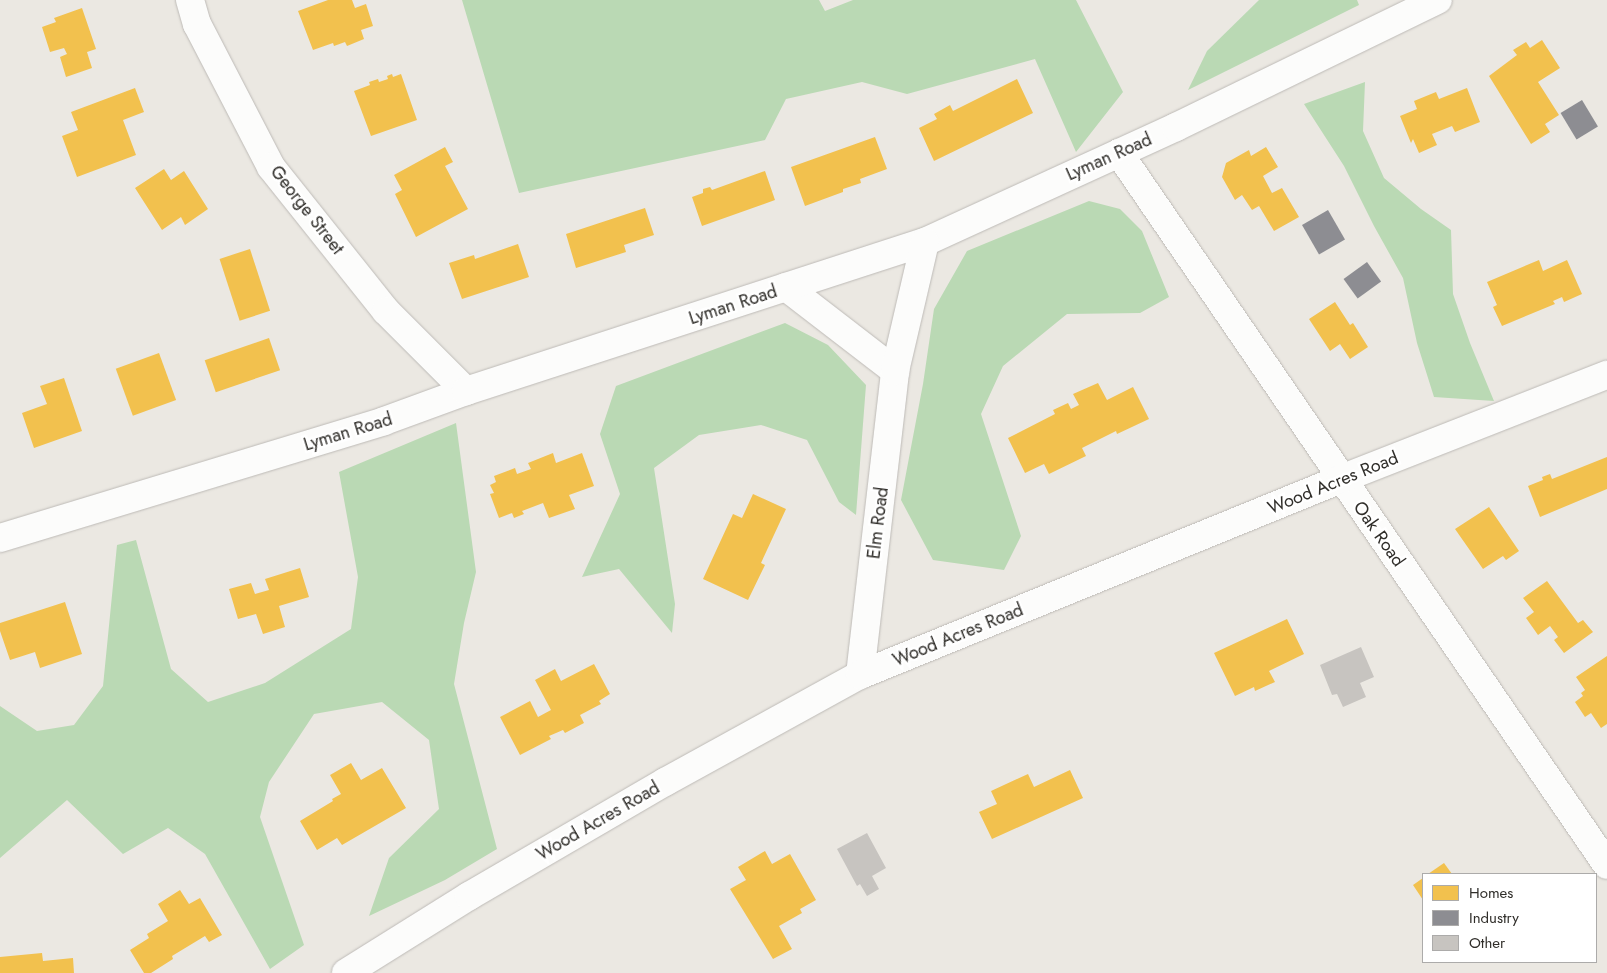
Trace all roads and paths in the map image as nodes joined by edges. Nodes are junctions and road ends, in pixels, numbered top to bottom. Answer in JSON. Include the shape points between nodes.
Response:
{"nodes":[{"id":1,"x":190,"y":0,"type":"edge"},
{"id":2,"x":1438,"y":0,"type":"edge"},
{"id":3,"x":1119,"y":152,"type":"junction"},
{"id":4,"x":925,"y":242,"type":"junction"},
{"id":5,"x":786,"y":287,"type":"junction"},
{"id":6,"x":895,"y":371,"type":"junction"},
{"id":7,"x":1607,"y":375,"type":"edge"},
{"id":8,"x":466,"y":391,"type":"junction"},
{"id":9,"x":1341,"y":479,"type":"junction"},
{"id":10,"x":0,"y":538,"type":"edge"},
{"id":11,"x":860,"y":675,"type":"junction"},
{"id":12,"x":1607,"y":865,"type":"edge"},
{"id":13,"x":346,"y":973,"type":"edge"}],
"edges":[{"from":1,"to":8,"type":"street","name":"George Street","via":[[197,24],[271,167],[386,311]]},
{"from":2,"to":3,"type":"street","name":"Lyman Road","via":[[1176,128]]},
{"from":3,"to":4,"type":"street","name":"Lyman Road"},
{"from":3,"to":9,"type":"street","name":"Oak Road"},
{"from":4,"to":5,"type":"street","name":"Lyman Road"},
{"from":4,"to":6,"type":"street","name":"Elm Road"},
{"from":5,"to":6,"type":"street"},
{"from":5,"to":8,"type":"street","name":"Lyman Road"},
{"from":6,"to":11,"type":"street","name":"Elm Road"},
{"from":7,"to":9,"type":"street","name":"Wood Acres Road"},
{"from":8,"to":10,"type":"street","name":"Lyman Road","via":[[384,421]]},
{"from":9,"to":11,"type":"street","name":"Wood Acres Road"},
{"from":9,"to":12,"type":"street","name":"Oak Road"},
{"from":11,"to":13,"type":"street","name":"Wood Acres Road","via":[[648,792],[469,896]]}]}
